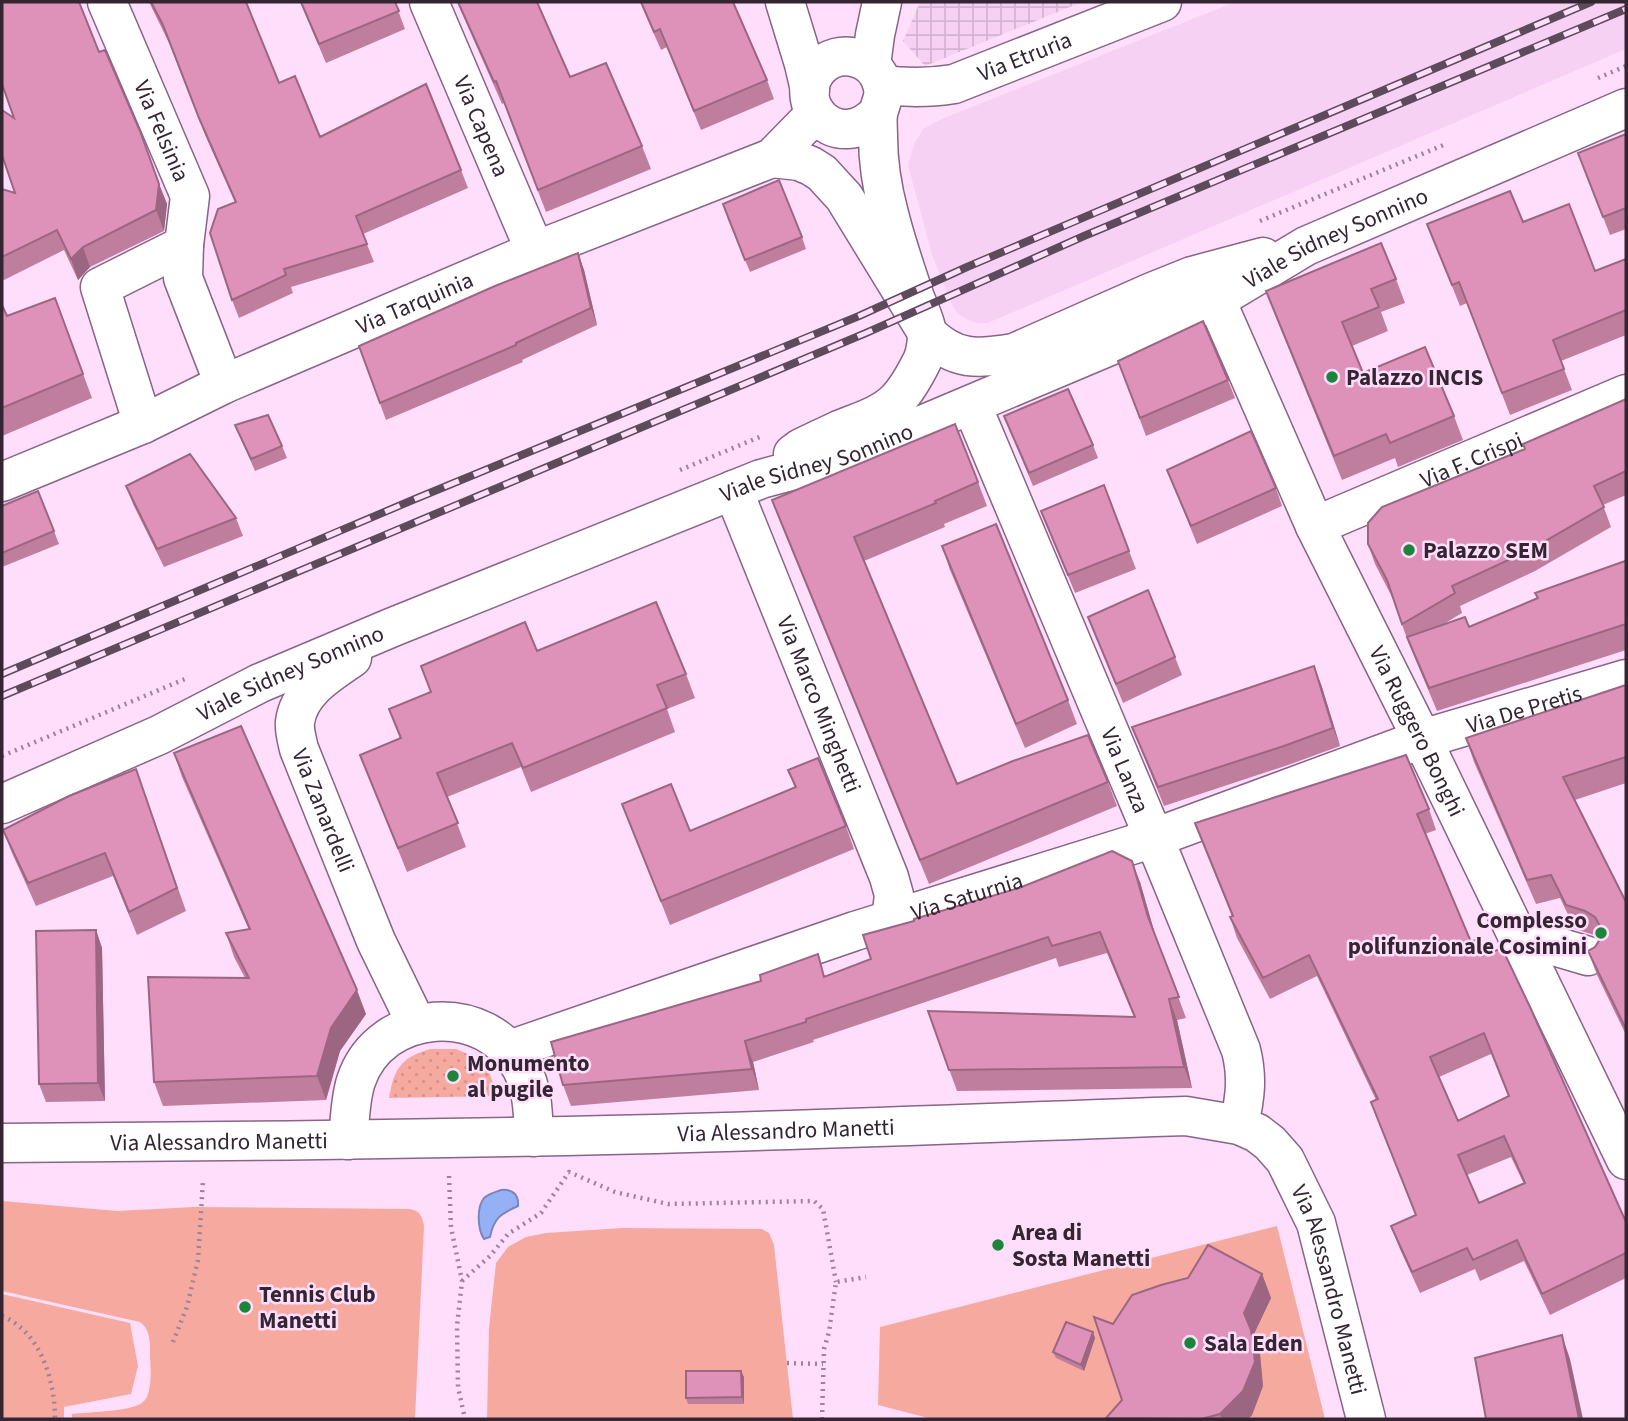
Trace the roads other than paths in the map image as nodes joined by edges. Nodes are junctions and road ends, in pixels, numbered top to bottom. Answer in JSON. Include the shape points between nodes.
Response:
{"nodes":[{"id":1,"x":107,"y":2,"type":"edge"},
{"id":2,"x":429,"y":2,"type":"edge"},
{"id":3,"x":785,"y":2,"type":"edge"},
{"id":4,"x":798,"y":2,"type":"edge"},
{"id":5,"x":882,"y":2,"type":"edge"},
{"id":6,"x":1162,"y":2,"type":"edge"},
{"id":7,"x":871,"y":80,"type":"junction"},
{"id":8,"x":813,"y":102,"type":"junction"},
{"id":9,"x":1626,"y":108,"type":"edge"},
{"id":10,"x":772,"y":158,"type":"junction"},
{"id":11,"x":184,"y":245,"type":"junction"},
{"id":12,"x":1306,"y":247,"type":"junction"},
{"id":13,"x":535,"y":251,"type":"junction"},
{"id":14,"x":1216,"y":300,"type":"junction"},
{"id":15,"x":928,"y":334,"type":"junction"},
{"id":16,"x":224,"y":384,"type":"junction"},
{"id":17,"x":1626,"y":394,"type":"edge"},
{"id":18,"x":978,"y":420,"type":"dead end"},
{"id":19,"x":144,"y":424,"type":"junction"},
{"id":20,"x":2,"y":482,"type":"edge"},
{"id":21,"x":747,"y":485,"type":"junction"},
{"id":22,"x":1315,"y":526,"type":"junction"},
{"id":23,"x":393,"y":627,"type":"junction"},
{"id":24,"x":1626,"y":679,"type":"edge"},
{"id":25,"x":1422,"y":739,"type":"junction"},
{"id":26,"x":2,"y":804,"type":"edge"},
{"id":27,"x":1154,"y":838,"type":"junction"},
{"id":28,"x":891,"y":920,"type":"junction"},
{"id":29,"x":1517,"y":935,"type":"junction"},
{"id":30,"x":1588,"y":956,"type":"edge"},
{"id":31,"x":416,"y":1023,"type":"junction"},
{"id":32,"x":509,"y":1050,"type":"junction"},
{"id":33,"x":1239,"y":1125,"type":"junction"},
{"id":34,"x":534,"y":1137,"type":"junction"},
{"id":35,"x":348,"y":1140,"type":"junction"},
{"id":36,"x":2,"y":1143,"type":"edge"},
{"id":37,"x":1626,"y":1160,"type":"edge"},
{"id":38,"x":1366,"y":1419,"type":"edge"}],
"edges":[{"from":1,"to":11,"type":"street","name":"Via Felsinia","via":[[190,196]]},
{"from":2,"to":13,"type":"street","name":"Via Capena"},
{"from":3,"to":8,"type":"street"},
{"from":4,"to":7,"type":"street"},
{"from":5,"to":7,"type":"street"},
{"from":6,"to":7,"type":"street","name":"Via Etruria","via":[[954,84],[908,88]]},
{"from":7,"to":8,"type":"street","via":[[838,57],[827,61],[812,79]]},
{"from":7,"to":8,"type":"street","via":[[870,122],[859,128],[834,128],[824,122]]},
{"from":7,"to":15,"type":"street","via":[[888,211]]},
{"from":8,"to":10,"type":"street","name":"Via Tarquinia"},
{"from":9,"to":12,"type":"street","name":"Viale Sidney Sonnino"},
{"from":10,"to":13,"type":"street","name":"Via Tarquinia"},
{"from":10,"to":15,"type":"street","via":[[811,166],[844,197]]},
{"from":11,"to":16,"type":"street","name":"Via Felsinia","via":[[183,278]]},
{"from":11,"to":19,"type":"street","via":[[100,287]]},
{"from":12,"to":14,"type":"street","name":"Viale Sidney Sonnino"},
{"from":12,"to":15,"type":"street","via":[[1192,276],[1014,353],[991,357],[953,354]]},
{"from":13,"to":16,"type":"street","name":"Via Tarquinia"},
{"from":14,"to":21,"type":"street","name":"Viale Sidney Sonnino","via":[[851,455]]},
{"from":14,"to":22,"type":"street","name":"Via Ruggero Bonghi"},
{"from":15,"to":21,"type":"street","via":[[924,358],[895,402],[801,447]]},
{"from":16,"to":19,"type":"street","name":"Via Tarquinia"},
{"from":17,"to":22,"type":"street","name":"Via F. Crispi"},
{"from":18,"to":27,"type":"street","name":"Via Lanza"},
{"from":19,"to":20,"type":"street","name":"Via Tarquinia"},
{"from":21,"to":23,"type":"street","name":"Viale Sidney Sonnino"},
{"from":21,"to":28,"type":"street","name":"Via Marco Minghetti","via":[[889,877],[894,895]]},
{"from":22,"to":25,"type":"street","name":"Via Ruggero Bonghi"},
{"from":23,"to":26,"type":"street","name":"Viale Sidney Sonnino","via":[[260,683],[159,735]]},
{"from":23,"to":31,"type":"street","name":"Via Zanardelli","via":[[316,684],[301,704],[295,723],[299,749],[376,941]]},
{"from":24,"to":25,"type":"street","name":"Via De Pretis"},
{"from":25,"to":27,"type":"street","name":"Via Saturnia"},
{"from":25,"to":29,"type":"street","name":"Via Ruggero Bonghi"},
{"from":27,"to":28,"type":"street","name":"Via Saturnia"},
{"from":27,"to":33,"type":"street","name":"Via Lanza","via":[[1241,1050],[1245,1096]]},
{"from":28,"to":32,"type":"street","name":"Via Saturnia"},
{"from":29,"to":30,"type":"street"},
{"from":29,"to":37,"type":"street","name":"Via Ruggero Bonghi"},
{"from":31,"to":32,"type":"street","via":[[466,1024]]},
{"from":31,"to":35,"type":"street","via":[[390,1036],[369,1056],[356,1081]]},
{"from":32,"to":34,"type":"street","via":[[529,1087]]},
{"from":33,"to":34,"type":"street","name":"Via Alessandro Manetti","via":[[1186,1116]]},
{"from":33,"to":38,"type":"street","name":"Via Alessandro Manetti","via":[[1264,1138],[1285,1160],[1316,1223]]},
{"from":34,"to":35,"type":"street","name":"Via Alessandro Manetti"},
{"from":35,"to":36,"type":"street","name":"Via Alessandro Manetti"}]}
